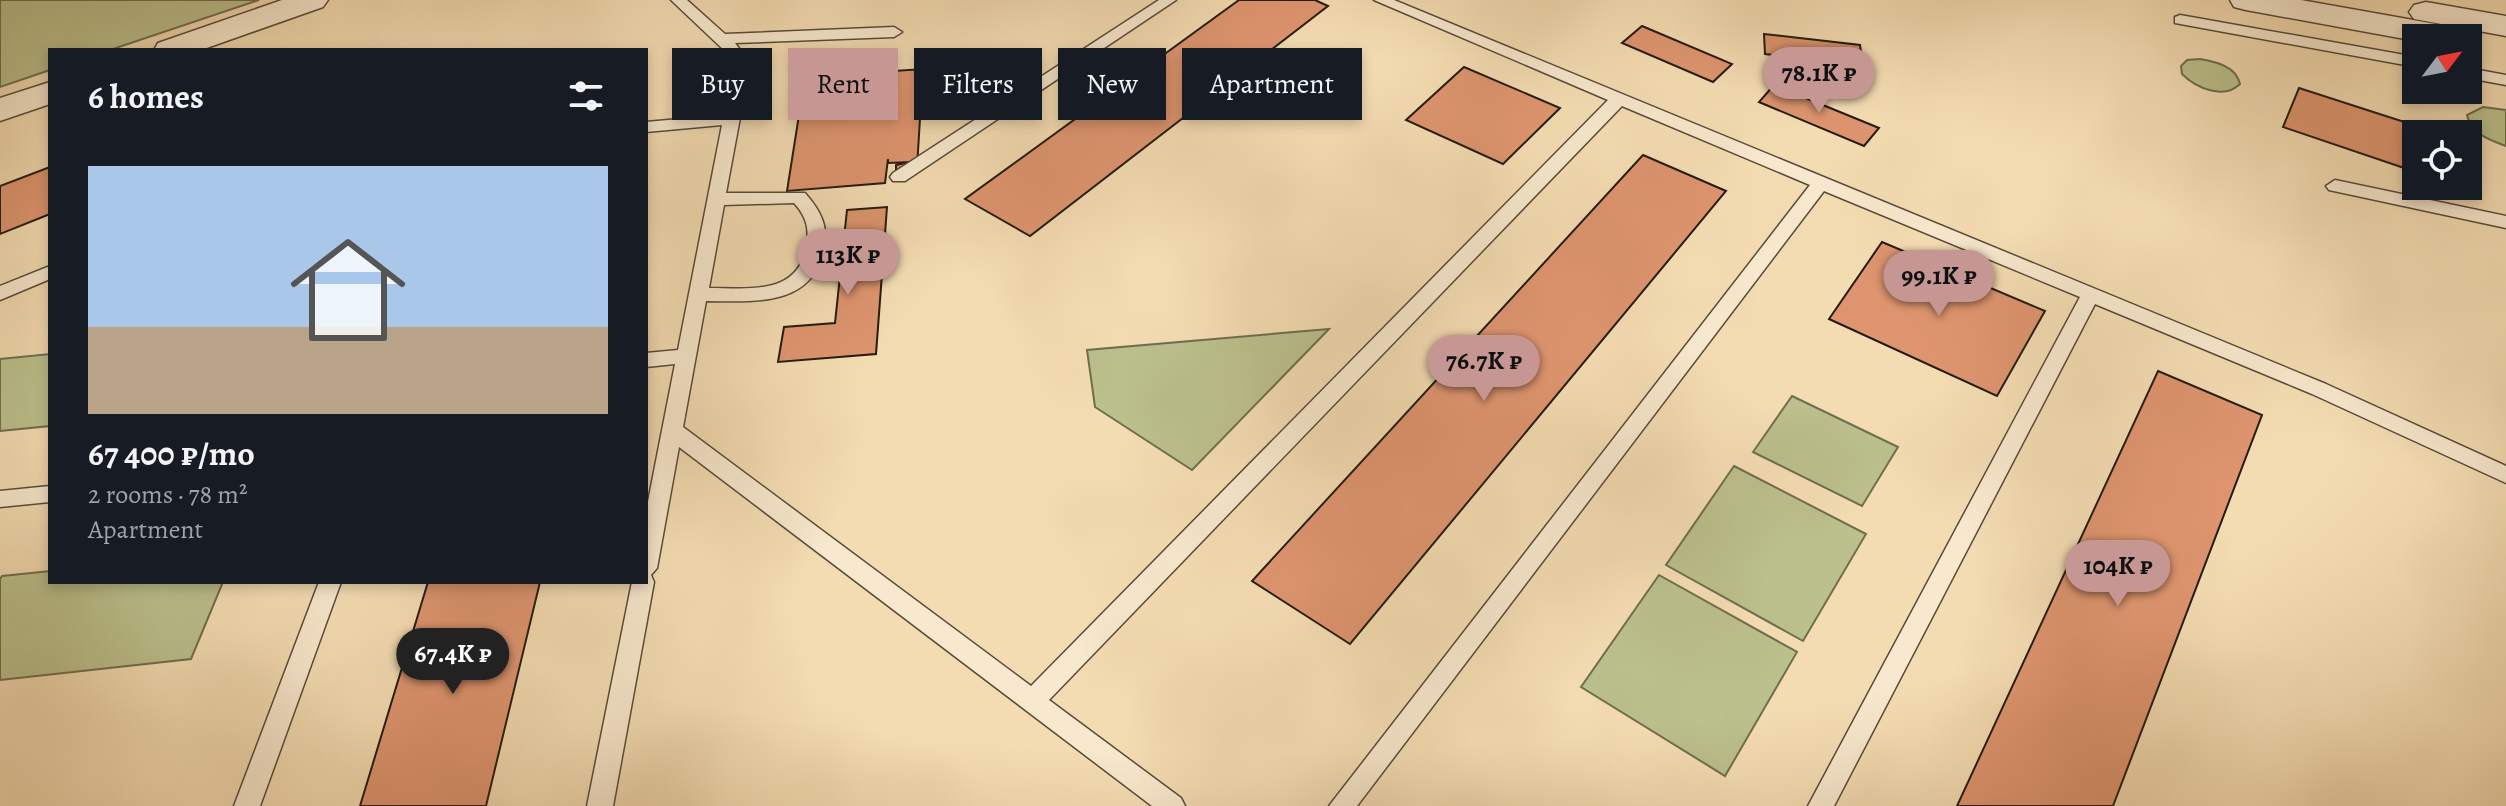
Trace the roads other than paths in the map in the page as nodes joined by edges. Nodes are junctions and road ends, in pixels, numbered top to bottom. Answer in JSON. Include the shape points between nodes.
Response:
{"nodes":[{"id":1,"x":312,"y":0,"type":"edge"},
{"id":2,"x":678,"y":0,"type":"edge"},
{"id":3,"x":1169,"y":0,"type":"edge"},
{"id":4,"x":1381,"y":0,"type":"edge"},
{"id":5,"x":2246,"y":0,"type":"edge"},
{"id":6,"x":2360,"y":0,"type":"edge"},
{"id":7,"x":2180,"y":20,"type":"dead end"},
{"id":8,"x":2506,"y":26,"type":"edge"},
{"id":9,"x":2402,"y":28,"type":"edge"},
{"id":10,"x":894,"y":32,"type":"dead end"},
{"id":11,"x":724,"y":39,"type":"junction"},
{"id":12,"x":2482,"y":43,"type":"edge"},
{"id":13,"x":2506,"y":47,"type":"edge"},
{"id":14,"x":176,"y":48,"type":"edge"},
{"id":15,"x":731,"y":48,"type":"edge"},
{"id":16,"x":2402,"y":60,"type":"edge"},
{"id":17,"x":2482,"y":76,"type":"edge"},
{"id":18,"x":2506,"y":80,"type":"edge"},
{"id":19,"x":48,"y":93,"type":"edge"},
{"id":20,"x":1619,"y":99,"type":"junction"},
{"id":21,"x":0,"y":110,"type":"edge"},
{"id":22,"x":721,"y":120,"type":"edge"},
{"id":23,"x":732,"y":120,"type":"edge"},
{"id":24,"x":648,"y":127,"type":"edge"},
{"id":25,"x":899,"y":177,"type":"dead end"},
{"id":26,"x":1821,"y":183,"type":"junction"},
{"id":27,"x":2335,"y":186,"type":"dead end"},
{"id":28,"x":716,"y":199,"type":"junction"},
{"id":29,"x":2506,"y":222,"type":"edge"},
{"id":30,"x":48,"y":273,"type":"edge"},
{"id":31,"x":0,"y":293,"type":"edge"},
{"id":32,"x":2091,"y":294,"type":"junction"},
{"id":33,"x":698,"y":295,"type":"junction"},
{"id":34,"x":686,"y":356,"type":"junction"},
{"id":35,"x":648,"y":360,"type":"edge"},
{"id":36,"x":672,"y":430,"type":"junction"},
{"id":37,"x":2506,"y":475,"type":"edge"},
{"id":38,"x":48,"y":494,"type":"edge"},
{"id":39,"x":0,"y":499,"type":"edge"},
{"id":40,"x":648,"y":557,"type":"edge"},
{"id":41,"x":329,"y":584,"type":"edge"},
{"id":42,"x":643,"y":584,"type":"edge"},
{"id":43,"x":1032,"y":701,"type":"junction"},
{"id":44,"x":247,"y":806,"type":"edge"},
{"id":45,"x":600,"y":806,"type":"edge"},
{"id":46,"x":1172,"y":806,"type":"edge"},
{"id":47,"x":1342,"y":806,"type":"edge"},
{"id":48,"x":1821,"y":806,"type":"edge"}],
"edges":[{"from":1,"to":14,"type":"street"},
{"from":2,"to":11,"type":"lane"},
{"from":3,"to":25,"type":"lane"},
{"from":4,"to":20,"type":"lane"},
{"from":5,"to":9,"type":"street"},
{"from":6,"to":8,"type":"street"},
{"from":7,"to":16,"type":"lane"},
{"from":10,"to":11,"type":"lane"},
{"from":11,"to":15,"type":"lane"},
{"from":12,"to":13,"type":"street"},
{"from":17,"to":18,"type":"lane"},
{"from":19,"to":21,"type":"street"},
{"from":20,"to":26,"type":"lane"},
{"from":20,"to":43,"type":"lane"},
{"from":22,"to":24,"type":"lane"},
{"from":23,"to":28,"type":"lane"},
{"from":26,"to":32,"type":"lane"},
{"from":26,"to":47,"type":"lane"},
{"from":27,"to":29,"type":"lane"},
{"from":28,"to":33,"type":"lane"},
{"from":28,"to":33,"type":"lane","via":[[799,197],[817,227],[816,244],[810,268],[784,291]]},
{"from":30,"to":31,"type":"lane"},
{"from":32,"to":37,"type":"lane","via":[[2319,389]]},
{"from":32,"to":48,"type":"lane"},
{"from":33,"to":34,"type":"lane"},
{"from":34,"to":35,"type":"lane"},
{"from":34,"to":36,"type":"lane"},
{"from":36,"to":40,"type":"lane"},
{"from":36,"to":43,"type":"lane"},
{"from":38,"to":39,"type":"lane"},
{"from":41,"to":44,"type":"lane"},
{"from":42,"to":45,"type":"lane"},
{"from":43,"to":46,"type":"lane"}]}
